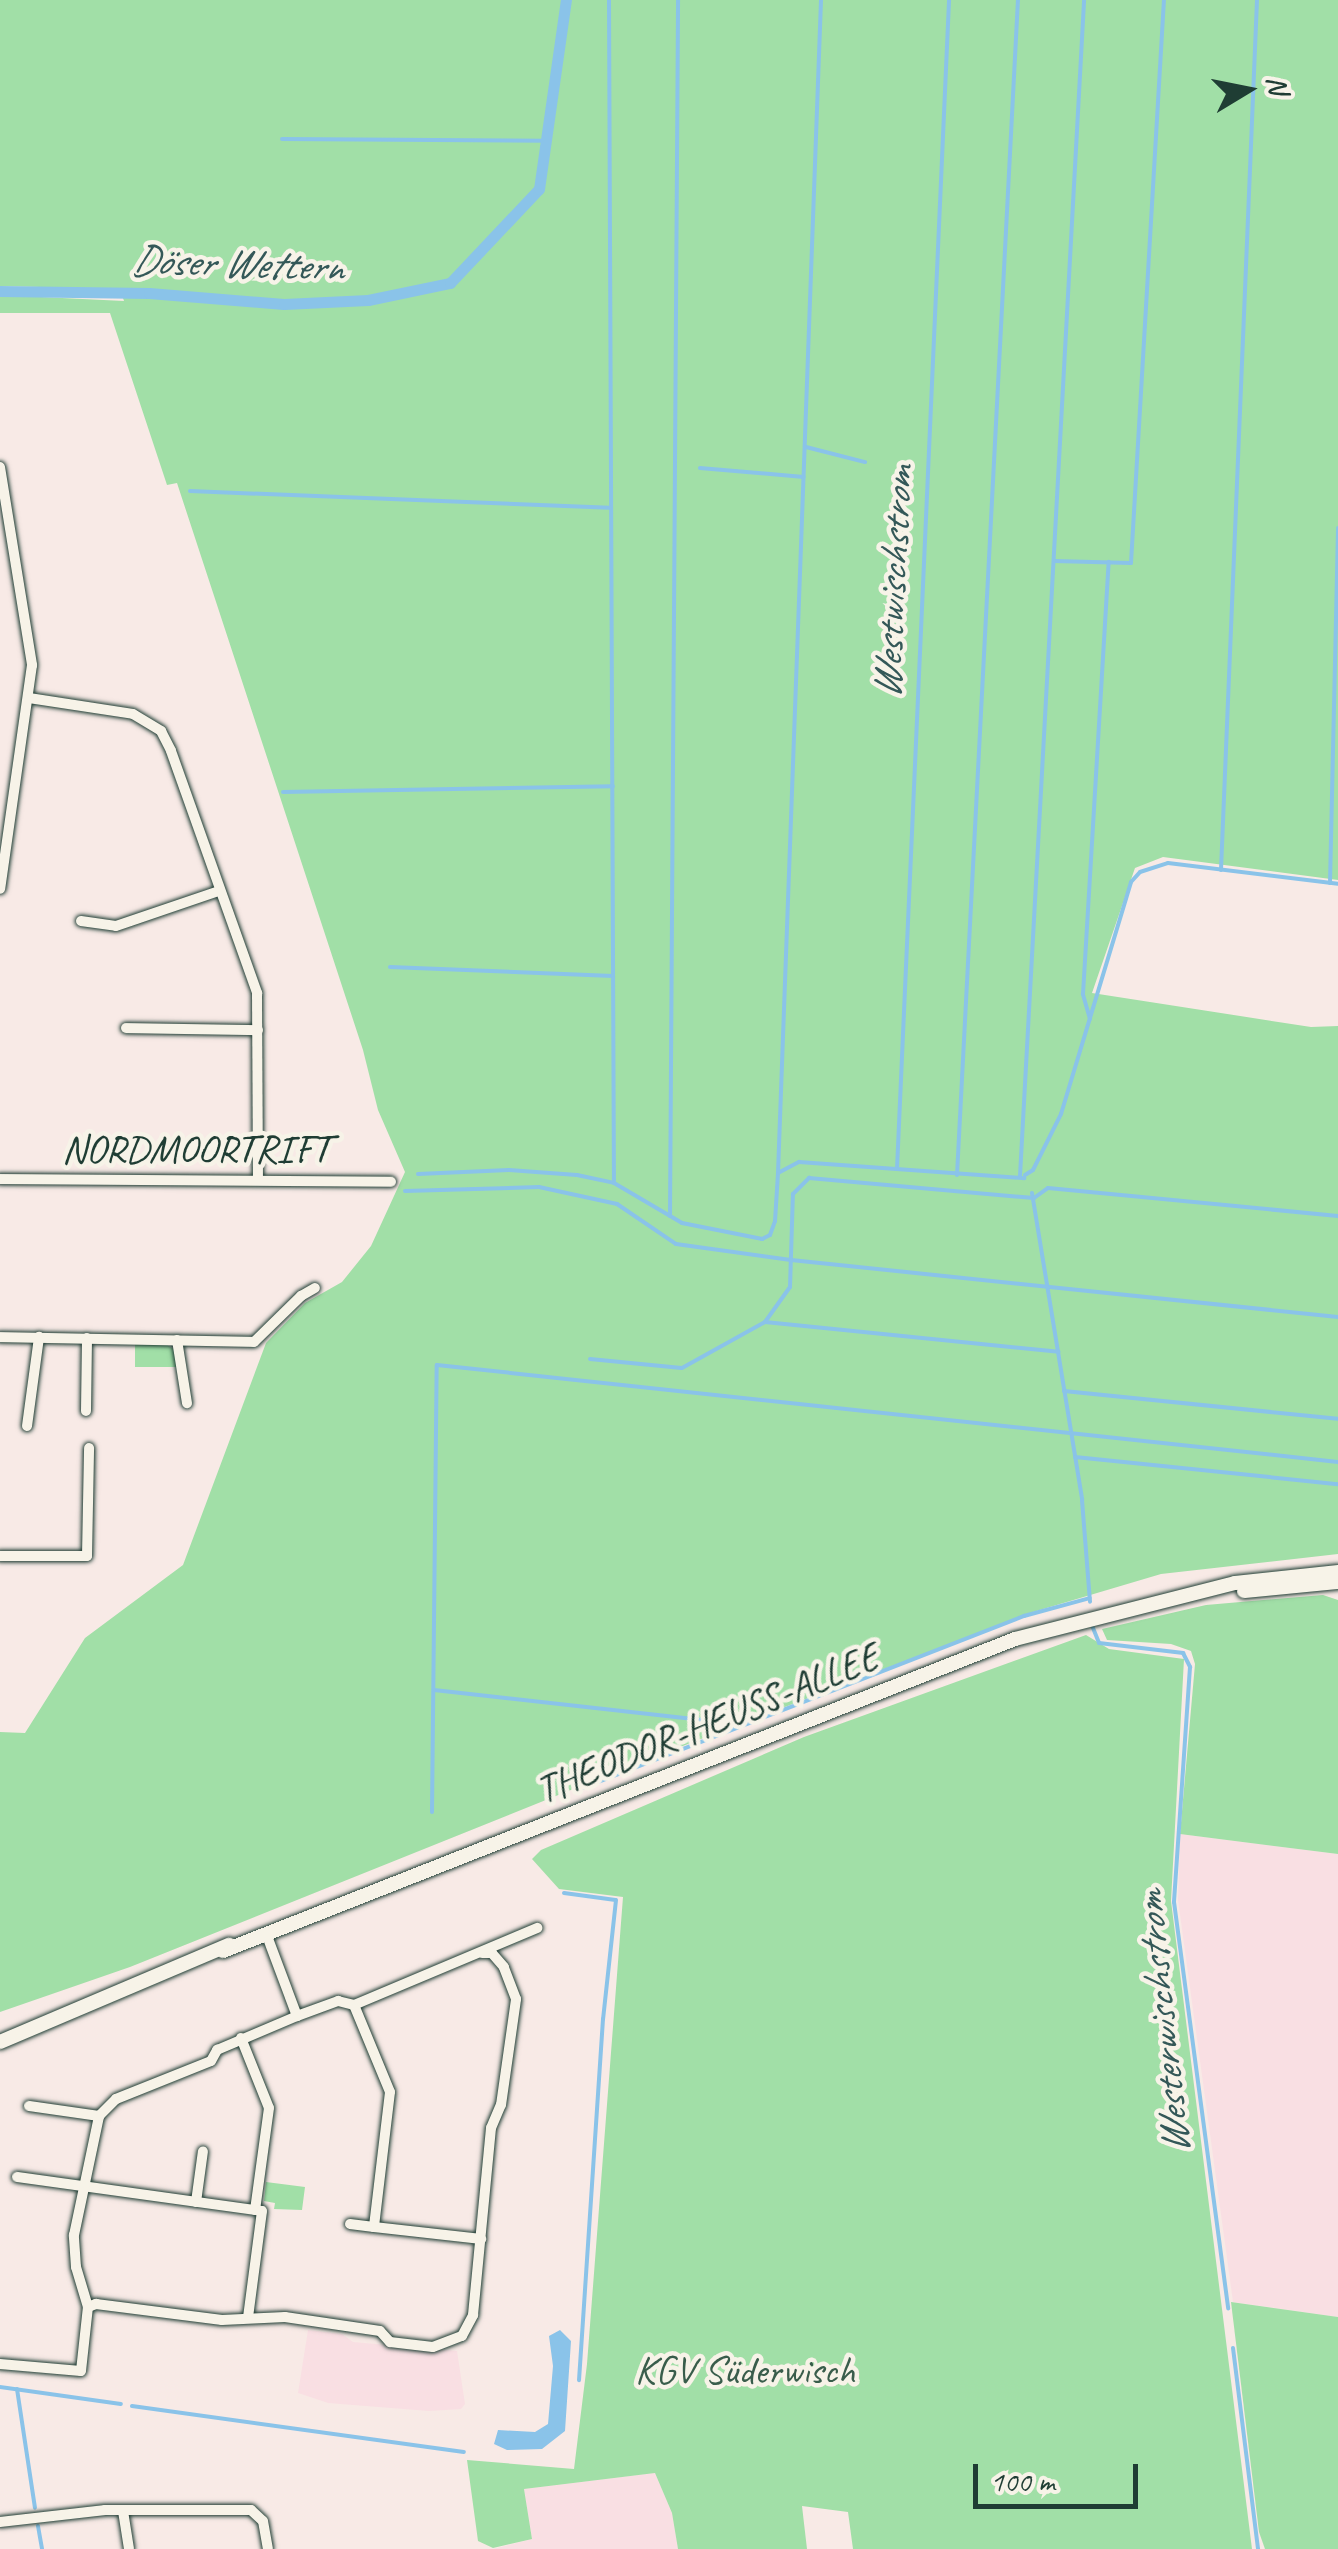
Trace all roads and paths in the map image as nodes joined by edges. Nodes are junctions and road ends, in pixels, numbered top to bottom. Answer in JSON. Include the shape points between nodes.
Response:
{"nodes":[{"id":1,"x":0,"y":467,"type":"edge"},
{"id":2,"x":29,"y":698,"type":"junction"},
{"id":3,"x":0,"y":889,"type":"edge"},
{"id":4,"x":219,"y":891,"type":"junction"},
{"id":5,"x":81,"y":921,"type":"dead end"},
{"id":6,"x":126,"y":1028,"type":"dead end"},
{"id":7,"x":258,"y":1030,"type":"junction"},
{"id":8,"x":0,"y":1179,"type":"edge"},
{"id":9,"x":258,"y":1180,"type":"junction"},
{"id":10,"x":392,"y":1182,"type":"dead end"},
{"id":11,"x":315,"y":1288,"type":"dead end"},
{"id":12,"x":0,"y":1336,"type":"edge"},
{"id":13,"x":38,"y":1337,"type":"junction"},
{"id":14,"x":87,"y":1338,"type":"junction"},
{"id":15,"x":177,"y":1340,"type":"junction"},
{"id":16,"x":187,"y":1403,"type":"dead end"},
{"id":17,"x":86,"y":1411,"type":"dead end"},
{"id":18,"x":27,"y":1426,"type":"dead end"},
{"id":19,"x":89,"y":1448,"type":"dead end"},
{"id":20,"x":0,"y":1556,"type":"edge"},
{"id":21,"x":1338,"y":1572,"type":"edge"},
{"id":22,"x":1338,"y":1582,"type":"edge"},
{"id":23,"x":1184,"y":1595,"type":"junction"},
{"id":24,"x":537,"y":1928,"type":"dead end"},
{"id":25,"x":264,"y":1934,"type":"junction"},
{"id":26,"x":482,"y":1953,"type":"junction"},
{"id":27,"x":354,"y":2005,"type":"junction"},
{"id":28,"x":297,"y":2016,"type":"junction"},
{"id":29,"x":240,"y":2038,"type":"junction"},
{"id":30,"x":0,"y":2042,"type":"edge"},
{"id":31,"x":29,"y":2106,"type":"dead end"},
{"id":32,"x":99,"y":2116,"type":"junction"},
{"id":33,"x":204,"y":2151,"type":"dead end"},
{"id":34,"x":17,"y":2177,"type":"dead end"},
{"id":35,"x":82,"y":2186,"type":"junction"},
{"id":36,"x":196,"y":2202,"type":"junction"},
{"id":37,"x":255,"y":2210,"type":"junction"},
{"id":38,"x":350,"y":2224,"type":"dead end"},
{"id":39,"x":374,"y":2226,"type":"junction"},
{"id":40,"x":481,"y":2239,"type":"junction"},
{"id":41,"x":88,"y":2308,"type":"junction"},
{"id":42,"x":248,"y":2318,"type":"junction"},
{"id":43,"x":0,"y":2364,"type":"edge"},
{"id":44,"x":123,"y":2511,"type":"junction"},
{"id":45,"x":0,"y":2522,"type":"edge"},
{"id":46,"x":129,"y":2549,"type":"edge"},
{"id":47,"x":268,"y":2549,"type":"edge"}],
"edges":[{"from":1,"to":2,"type":"street","via":[[29,634]]},
{"from":2,"to":3,"type":"street"},
{"from":2,"to":4,"type":"street","via":[[133,714],[161,731]]},
{"from":4,"to":5,"type":"street","via":[[116,926]]},
{"from":4,"to":7,"type":"street","via":[[257,993]]},
{"from":6,"to":7,"type":"street"},
{"from":7,"to":9,"type":"street"},
{"from":8,"to":9,"type":"street","name":"NORDMOORTRIFT"},
{"from":9,"to":10,"type":"street","name":"NORDMOORTRIFT"},
{"from":11,"to":15,"type":"street","via":[[254,1342]]},
{"from":12,"to":13,"type":"street"},
{"from":13,"to":14,"type":"street"},
{"from":13,"to":18,"type":"street"},
{"from":14,"to":15,"type":"street"},
{"from":14,"to":17,"type":"street"},
{"from":15,"to":16,"type":"street"},
{"from":19,"to":20,"type":"street","via":[[86,1556]]},
{"from":21,"to":23,"type":"street","name":"THEODOR-HEUSS-ALLEE"},
{"from":22,"to":23,"type":"street","name":"THEODOR-HEUSS-ALLEE"},
{"from":23,"to":25,"type":"street","name":"THEODOR-HEUSS-ALLEE","via":[[944,1664]]},
{"from":24,"to":26,"type":"street"},
{"from":25,"to":28,"type":"street"},
{"from":25,"to":30,"type":"street","name":"THEODOR-HEUSS-ALLEE"},
{"from":26,"to":27,"type":"street"},
{"from":26,"to":40,"type":"street","via":[[492,1953],[504,1967],[516,1998],[501,2105],[491,2128]]},
{"from":27,"to":28,"type":"street","via":[[338,2001]]},
{"from":27,"to":39,"type":"street","via":[[390,2092]]},
{"from":28,"to":29,"type":"street"},
{"from":29,"to":32,"type":"street","via":[[216,2050],[211,2061],[116,2099]]},
{"from":29,"to":37,"type":"street","via":[[269,2108]]},
{"from":31,"to":32,"type":"street"},
{"from":32,"to":35,"type":"street"},
{"from":33,"to":36,"type":"street"},
{"from":34,"to":35,"type":"street"},
{"from":35,"to":36,"type":"street"},
{"from":35,"to":41,"type":"street","via":[[74,2235]]},
{"from":36,"to":37,"type":"street"},
{"from":37,"to":42,"type":"street","via":[[262,2211]]},
{"from":38,"to":39,"type":"street"},
{"from":39,"to":40,"type":"street"},
{"from":40,"to":42,"type":"street","via":[[473,2314],[462,2336],[450,2343],[390,2342],[380,2330]]},
{"from":41,"to":42,"type":"street"},
{"from":41,"to":43,"type":"street","via":[[80,2371]]},
{"from":44,"to":45,"type":"street"},
{"from":44,"to":46,"type":"street"},
{"from":44,"to":47,"type":"street","via":[[251,2510],[263,2521]]}]}
